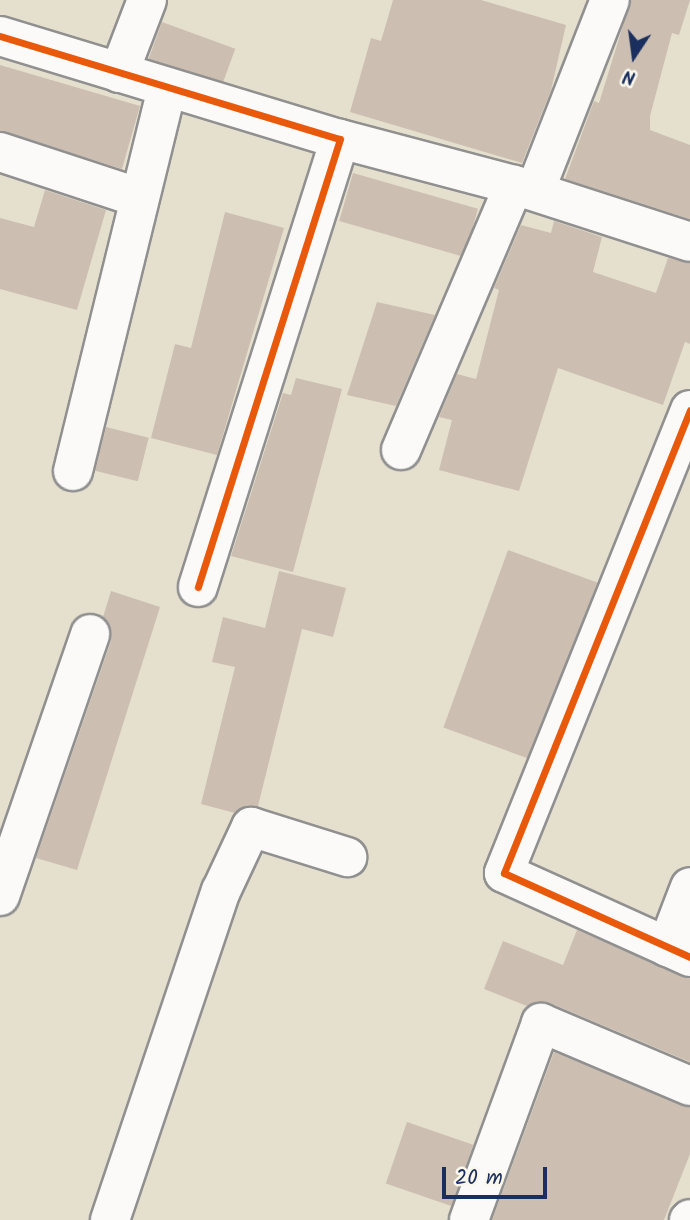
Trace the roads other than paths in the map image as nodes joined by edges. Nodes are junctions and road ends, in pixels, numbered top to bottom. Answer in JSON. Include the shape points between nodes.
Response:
{"nodes":[{"id":1,"x":147,"y":0,"type":"edge"},
{"id":2,"x":610,"y":0,"type":"edge"},
{"id":3,"x":0,"y":36,"type":"edge"},
{"id":4,"x":119,"y":73,"type":"junction"},
{"id":5,"x":167,"y":88,"type":"junction"},
{"id":6,"x":340,"y":139,"type":"junction"},
{"id":7,"x":0,"y":152,"type":"edge"},
{"id":8,"x":525,"y":188,"type":"junction"},
{"id":9,"x":140,"y":198,"type":"junction"},
{"id":10,"x":690,"y":242,"type":"edge"},
{"id":11,"x":690,"y":410,"type":"edge"},
{"id":12,"x":401,"y":450,"type":"dead end"},
{"id":13,"x":73,"y":471,"type":"dead end"},
{"id":14,"x":198,"y":587,"type":"dead end"},
{"id":15,"x":90,"y":634,"type":"dead end"},
{"id":16,"x":346,"y":857,"type":"dead end"},
{"id":17,"x":690,"y":887,"type":"edge"},
{"id":18,"x":0,"y":896,"type":"edge"},
{"id":19,"x":678,"y":952,"type":"edge"},
{"id":20,"x":690,"y":1086,"type":"edge"},
{"id":21,"x":110,"y":1220,"type":"edge"},
{"id":22,"x":469,"y":1220,"type":"edge"}],
"edges":[{"from":1,"to":4,"type":"street"},
{"from":2,"to":8,"type":"street"},
{"from":3,"to":4,"type":"street"},
{"from":4,"to":5,"type":"street"},
{"from":5,"to":6,"type":"street"},
{"from":5,"to":9,"type":"street"},
{"from":6,"to":8,"type":"street"},
{"from":6,"to":14,"type":"street"},
{"from":7,"to":9,"type":"street"},
{"from":8,"to":10,"type":"street"},
{"from":8,"to":12,"type":"street"},
{"from":9,"to":13,"type":"street"},
{"from":11,"to":19,"type":"street","via":[[504,873]]},
{"from":15,"to":18,"type":"street"},
{"from":16,"to":21,"type":"street","via":[[251,827],[221,891]]},
{"from":17,"to":19,"type":"street"},
{"from":20,"to":22,"type":"street","via":[[541,1023]]}]}
